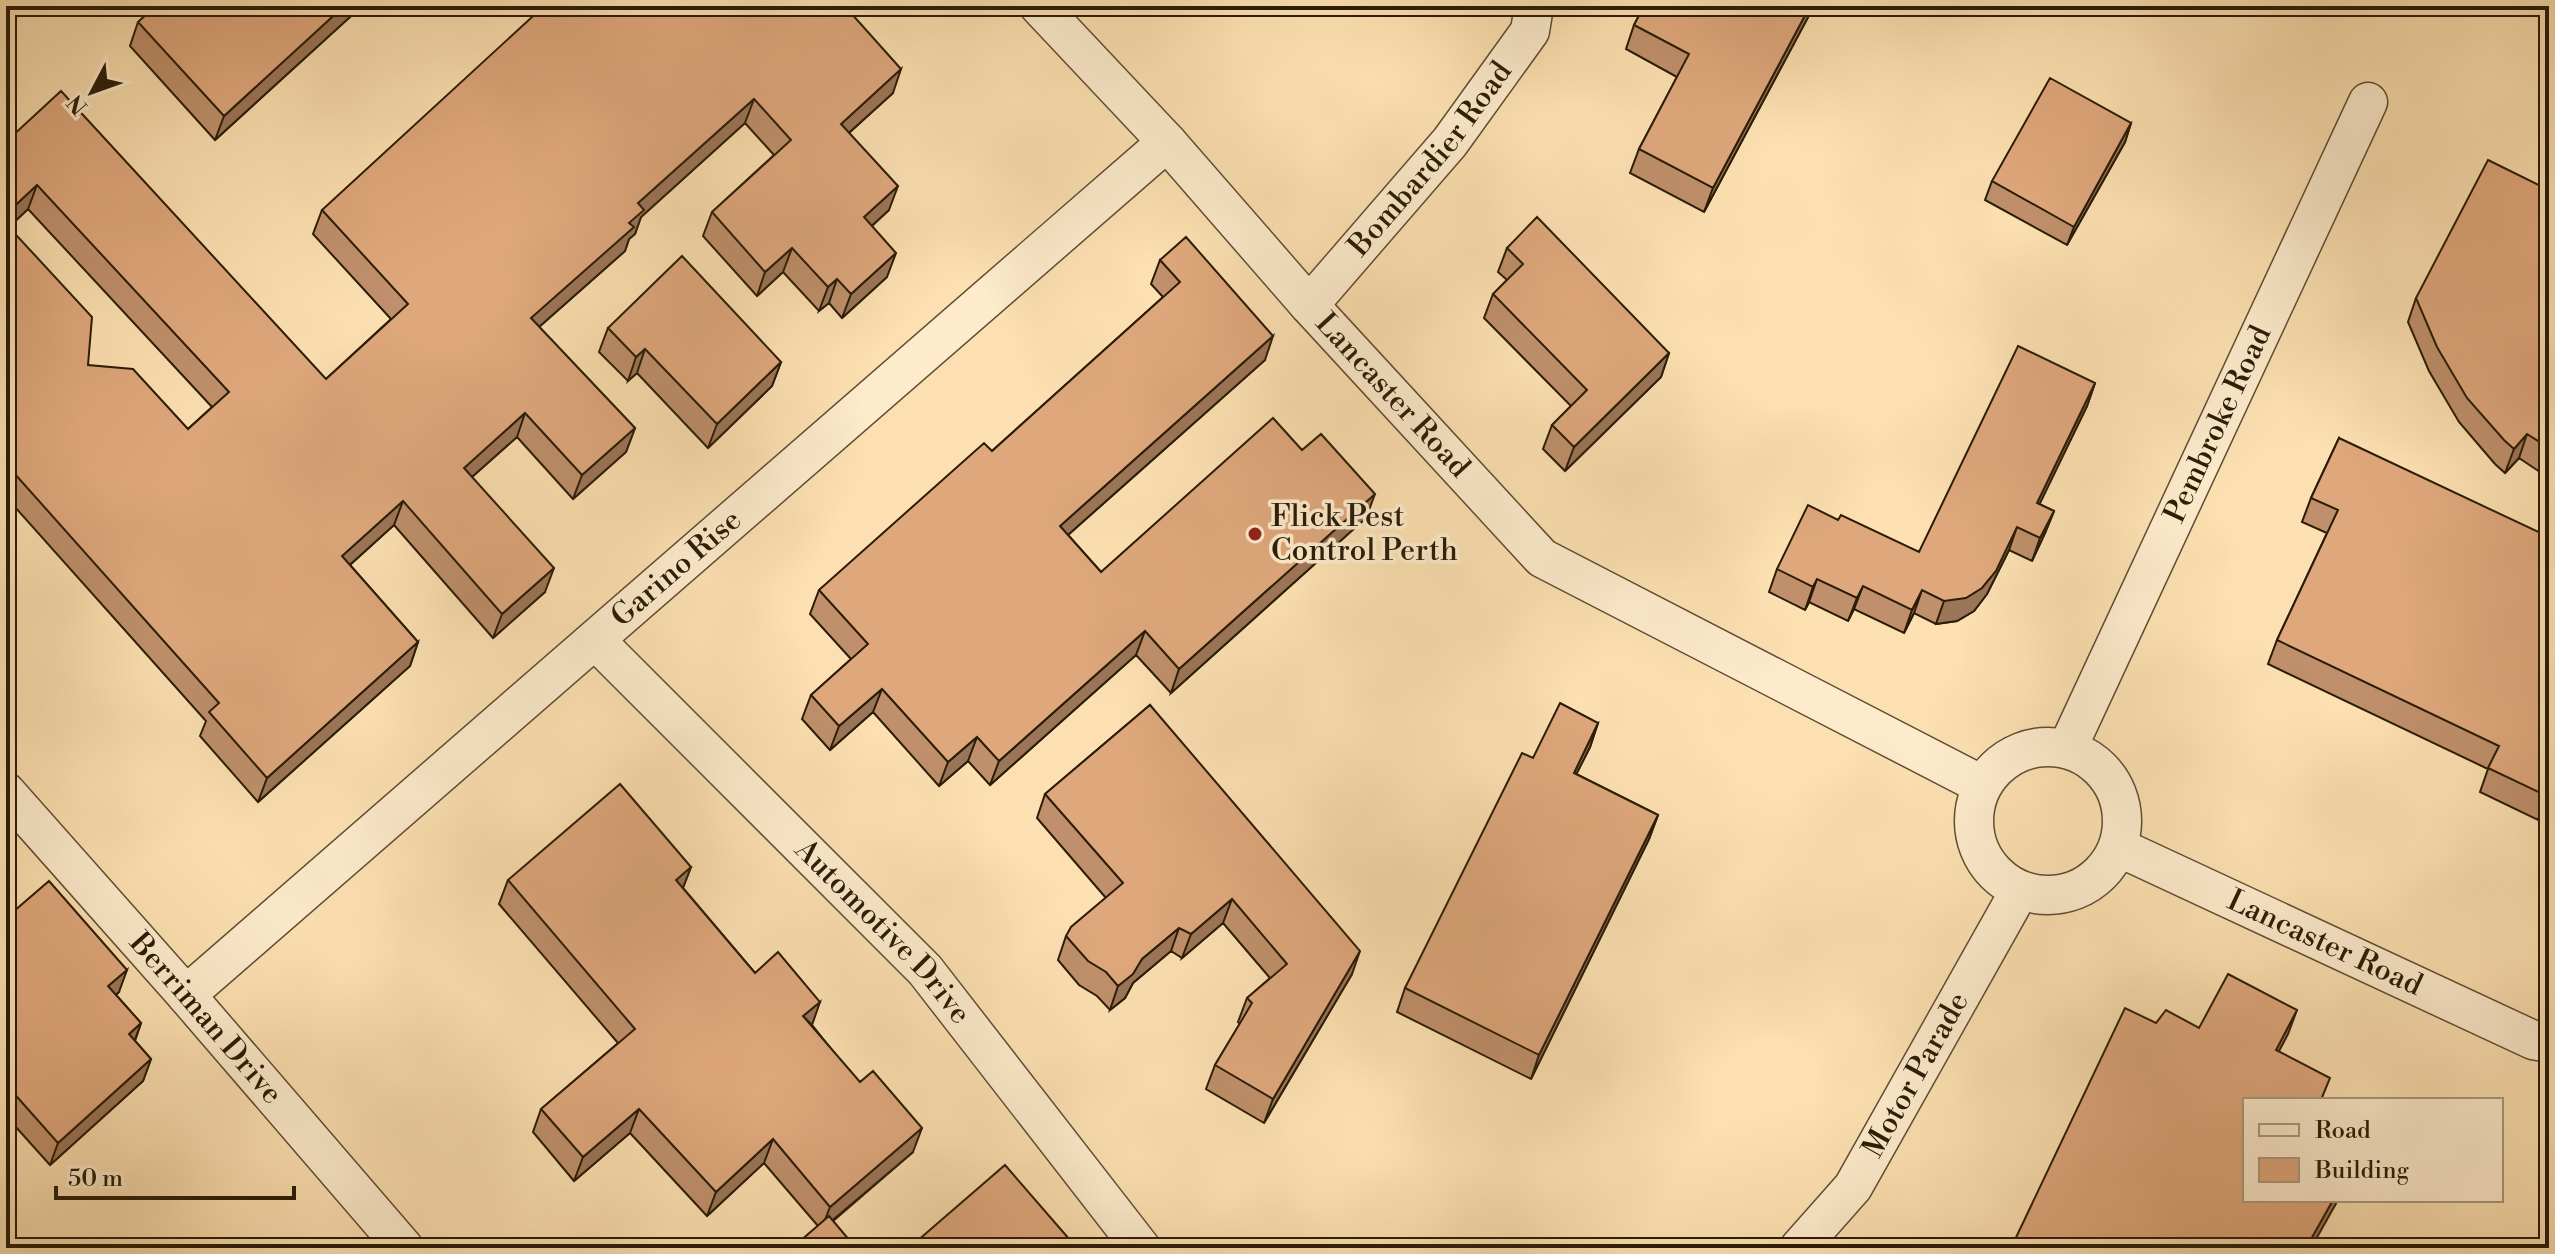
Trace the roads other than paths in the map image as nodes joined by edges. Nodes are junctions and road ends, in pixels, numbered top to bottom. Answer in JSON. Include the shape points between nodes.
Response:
{"nodes":[{"id":1,"x":1039,"y":6,"type":"edge"},
{"id":2,"x":1534,"y":6,"type":"edge"},
{"id":3,"x":2368,"y":102,"type":"dead end"},
{"id":4,"x":1167,"y":142,"type":"junction"},
{"id":5,"x":1309,"y":305,"type":"junction"},
{"id":6,"x":595,"y":640,"type":"junction"},
{"id":7,"x":2067,"y":749,"type":"junction"},
{"id":8,"x":1982,"y":785,"type":"junction"},
{"id":9,"x":6,"y":792,"type":"edge"},
{"id":10,"x":2118,"y":847,"type":"junction"},
{"id":11,"x":2020,"y":890,"type":"junction"},
{"id":12,"x":186,"y":995,"type":"junction"},
{"id":13,"x":2544,"y":1047,"type":"edge"},
{"id":14,"x":404,"y":1248,"type":"edge"},
{"id":15,"x":1141,"y":1248,"type":"edge"},
{"id":16,"x":1799,"y":1248,"type":"edge"}],
"edges":[{"from":1,"to":4,"type":"street","name":"Lancaster Road"},
{"from":2,"to":5,"type":"street","name":"Bombardier Road","via":[[1530,31],[1450,142]]},
{"from":3,"to":7,"type":"street","name":"Pembroke Road"},
{"from":4,"to":5,"type":"street","name":"Lancaster Road"},
{"from":4,"to":6,"type":"street","name":"Garino Rise"},
{"from":5,"to":8,"type":"street","name":"Lancaster Road","via":[[1542,558]]},
{"from":6,"to":12,"type":"street","name":"Garino Rise"},
{"from":6,"to":15,"type":"street","name":"Automotive Drive","via":[[925,970]]},
{"from":7,"to":8,"type":"street","via":[[2043,746],[2019,752],[1998,765]]},
{"from":7,"to":10,"type":"street","via":[[2090,759],[2119,798]]},
{"from":8,"to":11,"type":"street","via":[[1974,808],[1974,833],[1983,857],[1999,877]]},
{"from":9,"to":12,"type":"street","name":"Berriman Drive"},
{"from":10,"to":11,"type":"street","via":[[2089,883],[2067,893]]},
{"from":10,"to":13,"type":"street","name":"Lancaster Road"},
{"from":11,"to":16,"type":"street","name":"Motor Parade","via":[[1853,1187]]},
{"from":12,"to":14,"type":"street","name":"Berriman Drive"}]}
